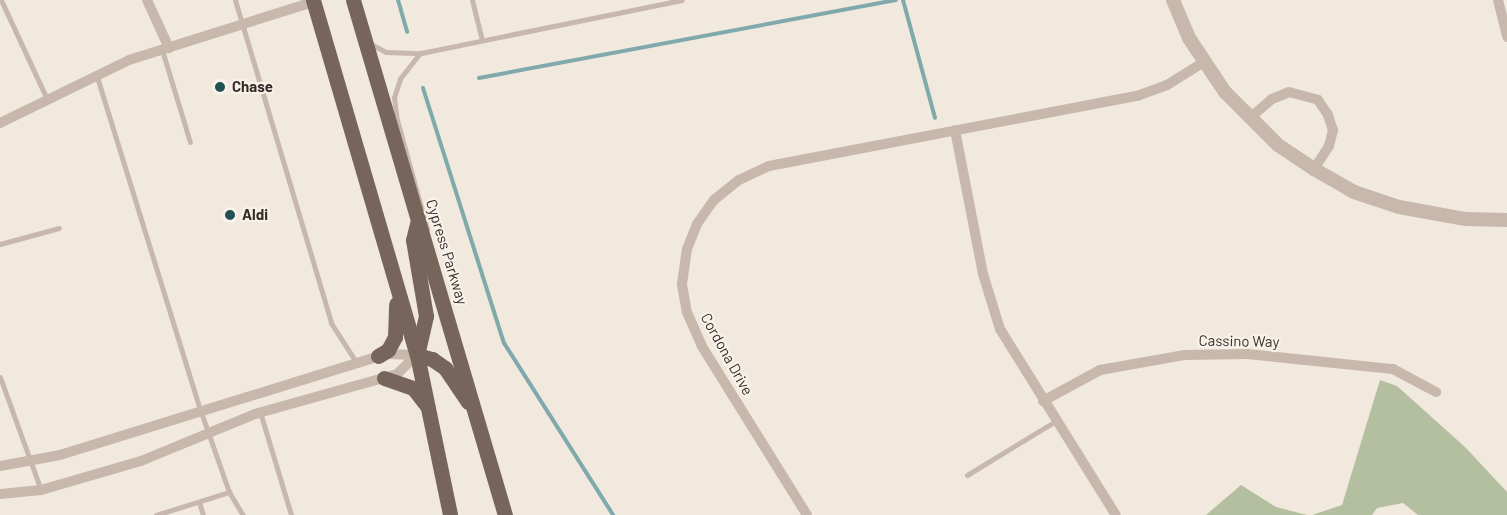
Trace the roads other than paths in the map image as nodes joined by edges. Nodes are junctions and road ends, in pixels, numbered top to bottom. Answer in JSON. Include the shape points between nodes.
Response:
{"nodes":[{"id":1,"x":1,"y":0,"type":"edge"},
{"id":2,"x":147,"y":0,"type":"edge"},
{"id":3,"x":235,"y":0,"type":"edge"},
{"id":4,"x":353,"y":0,"type":"edge"},
{"id":5,"x":471,"y":0,"type":"edge"},
{"id":6,"x":636,"y":0,"type":"edge"},
{"id":7,"x":682,"y":0,"type":"edge"},
{"id":8,"x":1173,"y":0,"type":"edge"},
{"id":9,"x":1498,"y":0,"type":"edge"},
{"id":10,"x":313,"y":1,"type":"edge"},
{"id":11,"x":637,"y":9,"type":"junction"},
{"id":12,"x":241,"y":25,"type":"junction"},
{"id":13,"x":364,"y":37,"type":"junction"},
{"id":14,"x":1507,"y":37,"type":"edge"},
{"id":15,"x":482,"y":40,"type":"junction"},
{"id":16,"x":165,"y":49,"type":"junction"},
{"id":17,"x":420,"y":53,"type":"junction"},
{"id":18,"x":1204,"y":62,"type":"junction"},
{"id":19,"x":97,"y":77,"type":"junction"},
{"id":20,"x":48,"y":100,"type":"junction"},
{"id":21,"x":1250,"y":118,"type":"junction"},
{"id":22,"x":0,"y":123,"type":"edge"},
{"id":23,"x":955,"y":130,"type":"junction"},
{"id":24,"x":190,"y":142,"type":"dead end"},
{"id":25,"x":1314,"y":169,"type":"junction"},
{"id":26,"x":418,"y":220,"type":"junction"},
{"id":27,"x":1507,"y":220,"type":"edge"},
{"id":28,"x":59,"y":228,"type":"dead end"},
{"id":29,"x":0,"y":244,"type":"edge"},
{"id":30,"x":431,"y":264,"type":"junction"},
{"id":31,"x":396,"y":286,"type":"junction"},
{"id":32,"x":417,"y":355,"type":"junction"},
{"id":33,"x":378,"y":356,"type":"junction"},
{"id":34,"x":356,"y":362,"type":"junction"},
{"id":35,"x":0,"y":377,"type":"edge"},
{"id":36,"x":384,"y":378,"type":"junction"},
{"id":37,"x":1436,"y":392,"type":"dead end"},
{"id":38,"x":1043,"y":401,"type":"junction"},
{"id":39,"x":429,"y":408,"type":"junction"},
{"id":40,"x":201,"y":412,"type":"junction"},
{"id":41,"x":260,"y":412,"type":"junction"},
{"id":42,"x":475,"y":412,"type":"junction"},
{"id":43,"x":1057,"y":420,"type":"junction"},
{"id":44,"x":208,"y":431,"type":"junction"},
{"id":45,"x":30,"y":463,"type":"junction"},
{"id":46,"x":0,"y":466,"type":"edge"},
{"id":47,"x":967,"y":475,"type":"dead end"},
{"id":48,"x":41,"y":490,"type":"junction"},
{"id":49,"x":229,"y":492,"type":"junction"},
{"id":50,"x":0,"y":494,"type":"edge"},
{"id":51,"x":199,"y":502,"type":"junction"},
{"id":52,"x":156,"y":515,"type":"edge"},
{"id":53,"x":203,"y":515,"type":"edge"},
{"id":54,"x":243,"y":515,"type":"edge"},
{"id":55,"x":291,"y":515,"type":"edge"},
{"id":56,"x":450,"y":515,"type":"edge"},
{"id":57,"x":505,"y":515,"type":"edge"},
{"id":58,"x":807,"y":515,"type":"edge"},
{"id":59,"x":1116,"y":515,"type":"edge"}],
"edges":[{"from":1,"to":20,"type":"lane"},
{"from":2,"to":16,"type":"street"},
{"from":3,"to":12,"type":"lane"},
{"from":4,"to":13,"type":"main road","name":"Cypress Parkway"},
{"from":5,"to":15,"type":"lane"},
{"from":6,"to":11,"type":"lane"},
{"from":7,"to":11,"type":"lane"},
{"from":8,"to":18,"type":"street"},
{"from":9,"to":14,"type":"street"},
{"from":10,"to":12,"type":"street"},
{"from":10,"to":31,"type":"main road"},
{"from":11,"to":15,"type":"lane"},
{"from":12,"to":16,"type":"street"},
{"from":12,"to":34,"type":"lane","via":[[331,323]]},
{"from":13,"to":17,"type":"lane","via":[[386,52]]},
{"from":13,"to":26,"type":"main road","name":"Cypress Parkway"},
{"from":15,"to":17,"type":"lane"},
{"from":16,"to":19,"type":"street"},
{"from":16,"to":24,"type":"lane"},
{"from":17,"to":30,"type":"lane","via":[[400,79],[394,97],[397,120],[426,216]]},
{"from":18,"to":21,"type":"street"},
{"from":18,"to":23,"type":"street","name":"Cordona Drive","via":[[1167,85],[1137,96]]},
{"from":19,"to":20,"type":"street"},
{"from":19,"to":40,"type":"lane"},
{"from":20,"to":22,"type":"street"},
{"from":21,"to":25,"type":"street","via":[[1278,145]]},
{"from":21,"to":25,"type":"street","via":[[1272,99],[1289,92],[1318,100],[1333,130],[1329,146]]},
{"from":23,"to":38,"type":"street","via":[[990,303],[1000,329]]},
{"from":23,"to":58,"type":"street","name":"Cordona Drive","via":[[786,162],[751,173],[714,200],[692,233],[682,284],[692,328]]},
{"from":25,"to":27,"type":"street","via":[[1354,192],[1399,207],[1466,219]]},
{"from":26,"to":30,"type":"main road","name":"Cypress Parkway"},
{"from":26,"to":32,"type":"main road","via":[[413,240],[426,316]]},
{"from":28,"to":29,"type":"lane"},
{"from":30,"to":42,"type":"main road","name":"Cypress Parkway"},
{"from":31,"to":32,"type":"main road"},
{"from":31,"to":33,"type":"main road","via":[[395,337],[388,350]]},
{"from":32,"to":33,"type":"street"},
{"from":32,"to":36,"type":"street","via":[[398,374]]},
{"from":32,"to":39,"type":"main road"},
{"from":32,"to":42,"type":"main road","via":[[445,368]]},
{"from":33,"to":34,"type":"street"},
{"from":34,"to":40,"type":"street"},
{"from":35,"to":45,"type":"lane"},
{"from":36,"to":39,"type":"main road","via":[[413,388]]},
{"from":36,"to":41,"type":"street"},
{"from":37,"to":38,"type":"street","name":"Cassino Way","via":[[1393,369],[1236,354],[1184,355],[1100,370]]},
{"from":38,"to":43,"type":"street"},
{"from":39,"to":56,"type":"main road"},
{"from":40,"to":44,"type":"lane"},
{"from":40,"to":45,"type":"street"},
{"from":41,"to":44,"type":"street"},
{"from":41,"to":55,"type":"lane"},
{"from":42,"to":57,"type":"main road","name":"Cypress Parkway"},
{"from":43,"to":47,"type":"lane"},
{"from":43,"to":59,"type":"street"},
{"from":44,"to":48,"type":"street","via":[[141,460]]},
{"from":44,"to":49,"type":"lane"},
{"from":45,"to":46,"type":"street"},
{"from":45,"to":48,"type":"lane"},
{"from":48,"to":50,"type":"street"},
{"from":49,"to":51,"type":"lane"},
{"from":49,"to":54,"type":"lane"},
{"from":51,"to":52,"type":"lane"},
{"from":51,"to":53,"type":"lane"}]}
